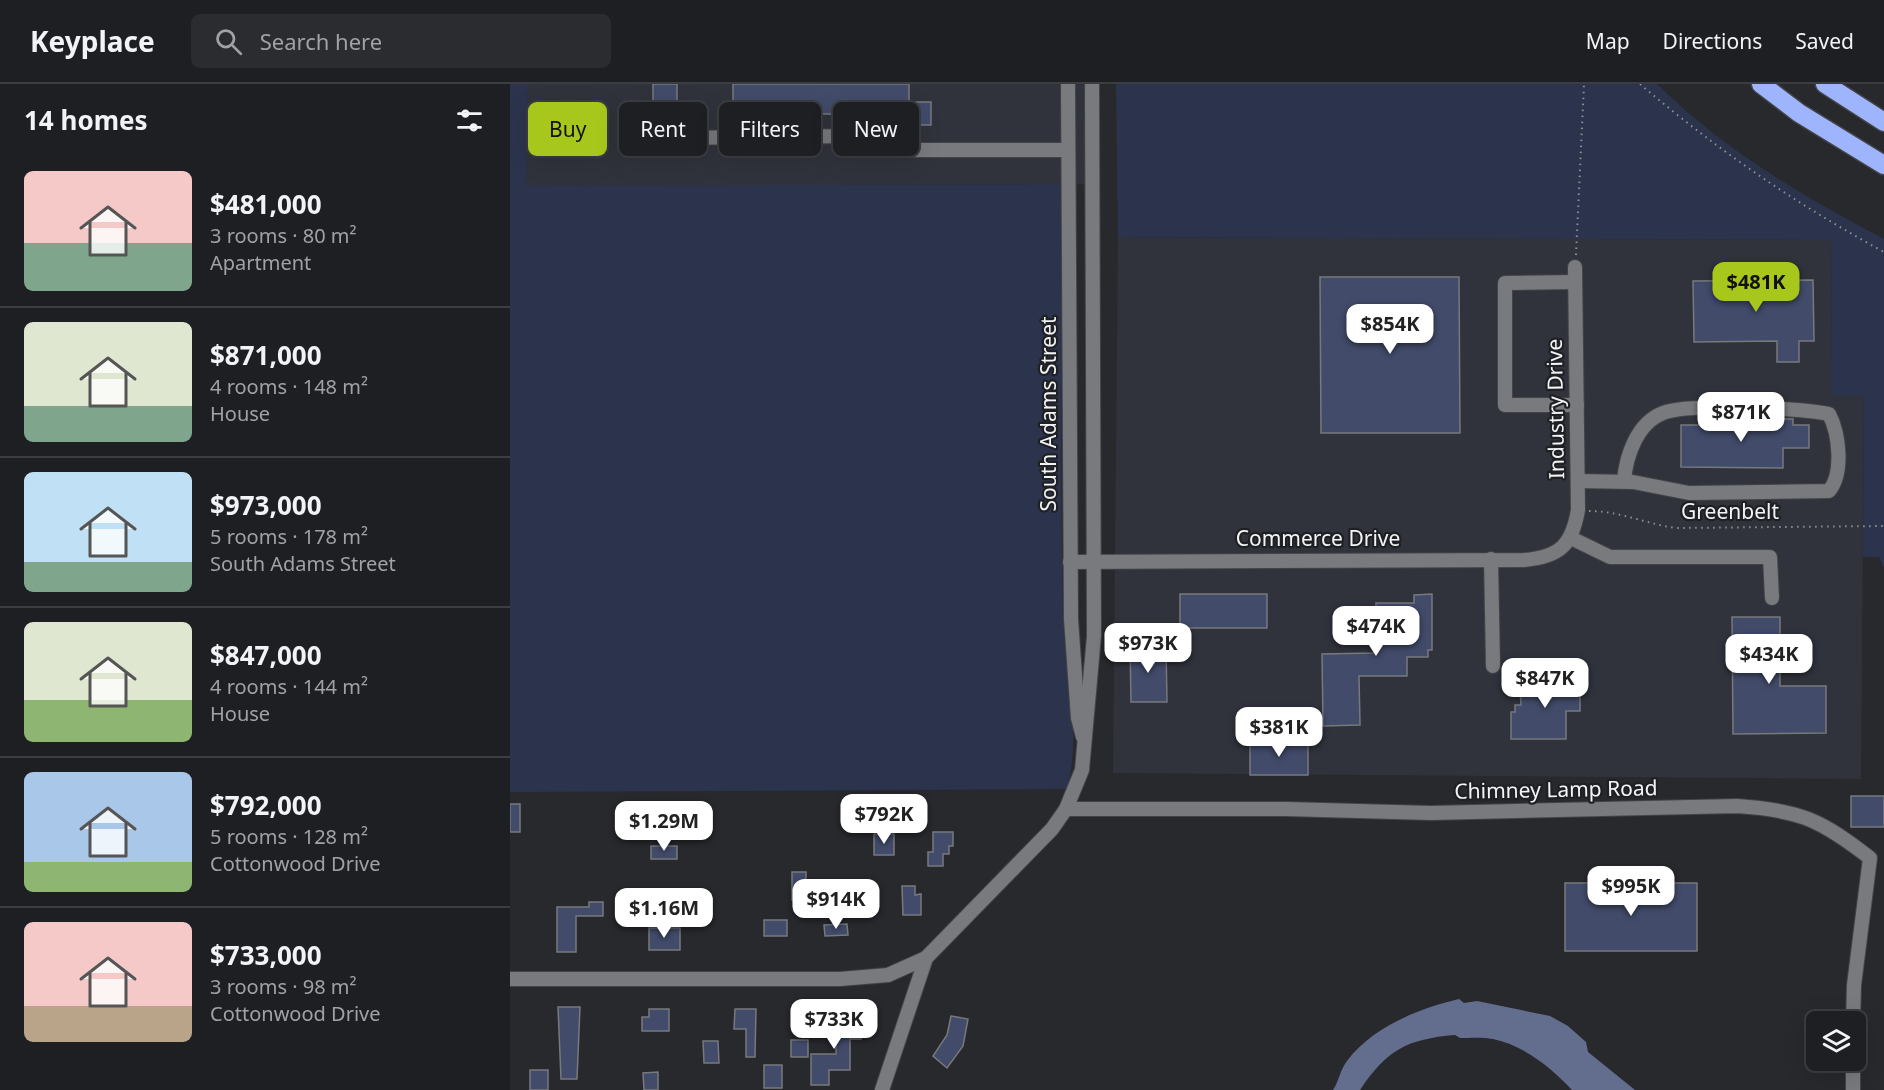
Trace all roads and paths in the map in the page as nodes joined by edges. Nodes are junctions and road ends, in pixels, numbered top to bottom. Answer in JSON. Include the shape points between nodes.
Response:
{"nodes":[{"id":1,"x":1068,"y":84,"type":"edge"},
{"id":2,"x":1092,"y":84,"type":"edge"},
{"id":3,"x":1584,"y":84,"type":"edge"},
{"id":4,"x":1640,"y":84,"type":"edge"},
{"id":5,"x":1761,"y":84,"type":"edge"},
{"id":6,"x":1825,"y":84,"type":"edge"},
{"id":7,"x":1884,"y":122,"type":"edge"},
{"id":8,"x":707,"y":138,"type":"edge"},
{"id":9,"x":1068,"y":150,"type":"junction"},
{"id":10,"x":1884,"y":165,"type":"edge"},
{"id":11,"x":1884,"y":252,"type":"edge"},
{"id":12,"x":1575,"y":267,"type":"joint"},
{"id":13,"x":1575,"y":282,"type":"junction"},
{"id":14,"x":1577,"y":405,"type":"junction"},
{"id":15,"x":1578,"y":481,"type":"junction"},
{"id":16,"x":1624,"y":481,"type":"junction"},
{"id":17,"x":1578,"y":510,"type":"junction"},
{"id":18,"x":1884,"y":526,"type":"edge"},
{"id":19,"x":1567,"y":542,"type":"junction"},
{"id":20,"x":1491,"y":560,"type":"junction"},
{"id":21,"x":1070,"y":562,"type":"junction"},
{"id":22,"x":1094,"y":562,"type":"junction"},
{"id":23,"x":1772,"y":598,"type":"dead end"},
{"id":24,"x":1493,"y":666,"type":"dead end"},
{"id":25,"x":1084,"y":742,"type":"junction"},
{"id":26,"x":1066,"y":809,"type":"junction"},
{"id":27,"x":926,"y":958,"type":"junction"},
{"id":28,"x":510,"y":979,"type":"edge"},
{"id":29,"x":1853,"y":1011,"type":"edge"},
{"id":30,"x":1853,"y":1071,"type":"edge"},
{"id":31,"x":882,"y":1090,"type":"edge"},
{"id":32,"x":1853,"y":1090,"type":"edge"}],
"edges":[{"from":1,"to":9,"type":"street","name":"South Adams Street"},
{"from":2,"to":22,"type":"street","name":"South Adams Street"},
{"from":3,"to":12,"type":"path"},
{"from":4,"to":11,"type":"path","via":[[1780,192]]},
{"from":5,"to":10,"type":"highway","via":[[1799,113]]},
{"from":6,"to":7,"type":"highway"},
{"from":8,"to":9,"type":"street","via":[[855,136],[901,150]]},
{"from":9,"to":21,"type":"street","name":"South Adams Street"},
{"from":12,"to":13,"type":"street","name":"Industry Drive"},
{"from":13,"to":14,"type":"street","name":"Industry Drive"},
{"from":13,"to":14,"type":"street","via":[[1505,283],[1505,405]]},
{"from":14,"to":15,"type":"street","name":"Industry Drive"},
{"from":15,"to":16,"type":"street"},
{"from":15,"to":17,"type":"street","name":"Industry Drive"},
{"from":16,"to":16,"type":"street","via":[[1689,492],[1829,491],[1838,473],[1835,427],[1828,414],[1792,409],[1664,413],[1640,432],[1629,455]]},
{"from":17,"to":18,"type":"path","name":"Greenbelt","via":[[1622,513],[1676,528]]},
{"from":17,"to":19,"type":"street","name":"Industry Drive"},
{"from":19,"to":20,"type":"street","name":"Commerce Drive","via":[[1539,559]]},
{"from":19,"to":23,"type":"street","via":[[1610,557],[1770,557]]},
{"from":20,"to":22,"type":"street","name":"Commerce Drive"},
{"from":20,"to":24,"type":"street"},
{"from":21,"to":22,"type":"street","name":"Commerce Drive"},
{"from":21,"to":25,"type":"street","name":"South Adams Street","via":[[1072,641],[1078,718]]},
{"from":22,"to":25,"type":"street","name":"South Adams Street","via":[[1094,636]]},
{"from":25,"to":26,"type":"street","name":"South Adams Street","via":[[1082,770]]},
{"from":26,"to":27,"type":"street","name":"South Adams Street","via":[[1033,850]]},
{"from":26,"to":29,"type":"street","name":"Chimney Lamp Road","via":[[1442,813],[1737,806],[1782,810],[1837,833],[1870,858]]},
{"from":27,"to":28,"type":"street","via":[[888,975],[840,979]]},
{"from":27,"to":31,"type":"street"},
{"from":30,"to":32,"type":"street"}]}
